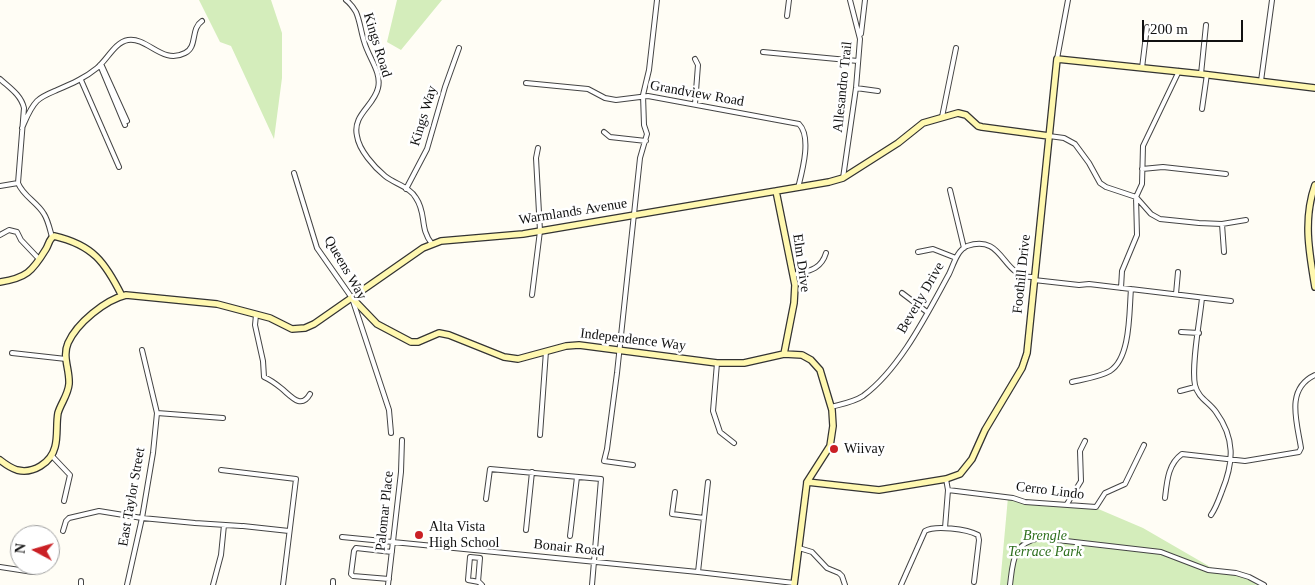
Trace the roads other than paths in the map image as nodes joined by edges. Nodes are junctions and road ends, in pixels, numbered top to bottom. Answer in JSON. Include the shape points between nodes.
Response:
{"nodes":[{"id":1,"x":346,"y":0,"type":"edge"},
{"id":2,"x":657,"y":0,"type":"edge"},
{"id":3,"x":789,"y":0,"type":"edge"},
{"id":4,"x":850,"y":0,"type":"edge"},
{"id":5,"x":865,"y":0,"type":"edge"},
{"id":6,"x":1068,"y":0,"type":"edge"},
{"id":7,"x":1272,"y":0,"type":"edge"},
{"id":8,"x":788,"y":16,"type":"dead end"},
{"id":9,"x":202,"y":21,"type":"dead end"},
{"id":10,"x":1206,"y":25,"type":"dead end"},
{"id":11,"x":1146,"y":27,"type":"dead end"},
{"id":12,"x":860,"y":39,"type":"junction"},
{"id":13,"x":459,"y":48,"type":"dead end"},
{"id":14,"x":956,"y":48,"type":"dead end"},
{"id":15,"x":763,"y":52,"type":"dead end"},
{"id":16,"x":695,"y":59,"type":"dead end"},
{"id":17,"x":1057,"y":60,"type":"junction"},
{"id":18,"x":858,"y":61,"type":"junction"},
{"id":19,"x":100,"y":65,"type":"junction"},
{"id":20,"x":1142,"y":68,"type":"junction"},
{"id":21,"x":1179,"y":71,"type":"junction"},
{"id":22,"x":1204,"y":74,"type":"junction"},
{"id":23,"x":0,"y":79,"type":"edge"},
{"id":24,"x":81,"y":80,"type":"junction"},
{"id":25,"x":1261,"y":81,"type":"junction"},
{"id":26,"x":526,"y":83,"type":"dead end"},
{"id":27,"x":856,"y":88,"type":"junction"},
{"id":28,"x":1315,"y":88,"type":"edge"},
{"id":29,"x":878,"y":91,"type":"dead end"},
{"id":30,"x":644,"y":95,"type":"junction"},
{"id":31,"x":695,"y":104,"type":"junction"},
{"id":32,"x":1202,"y":109,"type":"dead end"},
{"id":33,"x":942,"y":117,"type":"junction"},
{"id":34,"x":126,"y":123,"type":"dead end"},
{"id":35,"x":22,"y":128,"type":"junction"},
{"id":36,"x":604,"y":132,"type":"dead end"},
{"id":37,"x":1048,"y":136,"type":"junction"},
{"id":38,"x":646,"y":141,"type":"junction"},
{"id":39,"x":538,"y":148,"type":"dead end"},
{"id":40,"x":119,"y":168,"type":"dead end"},
{"id":41,"x":1142,"y":169,"type":"junction"},
{"id":42,"x":294,"y":173,"type":"dead end"},
{"id":43,"x":1226,"y":174,"type":"dead end"},
{"id":44,"x":843,"y":178,"type":"junction"},
{"id":45,"x":18,"y":183,"type":"junction"},
{"id":46,"x":1315,"y":185,"type":"edge"},
{"id":47,"x":0,"y":186,"type":"edge"},
{"id":48,"x":798,"y":188,"type":"junction"},
{"id":49,"x":406,"y":189,"type":"junction"},
{"id":50,"x":950,"y":190,"type":"dead end"},
{"id":51,"x":776,"y":192,"type":"junction"},
{"id":52,"x":1136,"y":197,"type":"junction"},
{"id":53,"x":1313,"y":201,"type":"edge"},
{"id":54,"x":633,"y":215,"type":"junction"},
{"id":55,"x":1246,"y":220,"type":"dead end"},
{"id":56,"x":1222,"y":224,"type":"junction"},
{"id":57,"x":540,"y":230,"type":"junction"},
{"id":58,"x":0,"y":235,"type":"edge"},
{"id":59,"x":52,"y":237,"type":"junction"},
{"id":60,"x":432,"y":244,"type":"junction"},
{"id":61,"x":964,"y":248,"type":"junction"},
{"id":62,"x":918,"y":252,"type":"dead end"},
{"id":63,"x":1224,"y":252,"type":"dead end"},
{"id":64,"x":826,"y":253,"type":"dead end"},
{"id":65,"x":956,"y":258,"type":"junction"},
{"id":66,"x":39,"y":259,"type":"junction"},
{"id":67,"x":1178,"y":272,"type":"dead end"},
{"id":68,"x":793,"y":275,"type":"junction"},
{"id":69,"x":1034,"y":278,"type":"junction"},
{"id":70,"x":0,"y":282,"type":"edge"},
{"id":71,"x":1315,"y":287,"type":"edge"},
{"id":72,"x":1121,"y":288,"type":"junction"},
{"id":73,"x":1131,"y":289,"type":"junction"},
{"id":74,"x":902,"y":293,"type":"dead end"},
{"id":75,"x":1176,"y":294,"type":"junction"},
{"id":76,"x":532,"y":295,"type":"dead end"},
{"id":77,"x":122,"y":296,"type":"junction"},
{"id":78,"x":352,"y":298,"type":"junction"},
{"id":79,"x":1202,"y":298,"type":"junction"},
{"id":80,"x":1231,"y":301,"type":"dead end"},
{"id":81,"x":927,"y":312,"type":"junction"},
{"id":82,"x":256,"y":315,"type":"junction"},
{"id":83,"x":1182,"y":332,"type":"dead end"},
{"id":84,"x":1198,"y":333,"type":"junction"},
{"id":85,"x":142,"y":350,"type":"dead end"},
{"id":86,"x":619,"y":350,"type":"junction"},
{"id":87,"x":546,"y":351,"type":"junction"},
{"id":88,"x":12,"y":353,"type":"dead end"},
{"id":89,"x":784,"y":354,"type":"junction"},
{"id":90,"x":66,"y":359,"type":"junction"},
{"id":91,"x":718,"y":364,"type":"junction"},
{"id":92,"x":1315,"y":375,"type":"edge"},
{"id":93,"x":1072,"y":382,"type":"dead end"},
{"id":94,"x":1196,"y":387,"type":"junction"},
{"id":95,"x":1180,"y":391,"type":"dead end"},
{"id":96,"x":310,"y":394,"type":"dead end"},
{"id":97,"x":831,"y":407,"type":"junction"},
{"id":98,"x":157,"y":413,"type":"junction"},
{"id":99,"x":223,"y":418,"type":"dead end"},
{"id":100,"x":392,"y":433,"type":"dead end"},
{"id":101,"x":540,"y":435,"type":"dead end"},
{"id":102,"x":402,"y":440,"type":"dead end"},
{"id":103,"x":1085,"y":441,"type":"dead end"},
{"id":104,"x":734,"y":443,"type":"dead end"},
{"id":105,"x":1144,"y":445,"type":"dead end"},
{"id":106,"x":52,"y":456,"type":"junction"},
{"id":107,"x":1230,"y":460,"type":"junction"},
{"id":108,"x":0,"y":462,"type":"edge"},
{"id":109,"x":633,"y":465,"type":"dead end"},
{"id":110,"x":221,"y":470,"type":"dead end"},
{"id":111,"x":532,"y":472,"type":"junction"},
{"id":112,"x":577,"y":477,"type":"junction"},
{"id":113,"x":946,"y":479,"type":"junction"},
{"id":114,"x":708,"y":482,"type":"dead end"},
{"id":115,"x":806,"y":482,"type":"junction"},
{"id":116,"x":948,"y":490,"type":"junction"},
{"id":117,"x":676,"y":492,"type":"dead end"},
{"id":118,"x":1165,"y":498,"type":"dead end"},
{"id":119,"x":486,"y":499,"type":"dead end"},
{"id":120,"x":64,"y":501,"type":"dead end"},
{"id":121,"x":1067,"y":504,"type":"junction"},
{"id":122,"x":1210,"y":515,"type":"dead end"},
{"id":123,"x":142,"y":518,"type":"junction"},
{"id":124,"x":704,"y":518,"type":"junction"},
{"id":125,"x":224,"y":525,"type":"junction"},
{"id":126,"x":945,"y":528,"type":"junction"},
{"id":127,"x":526,"y":530,"type":"dead end"},
{"id":128,"x":63,"y":531,"type":"dead end"},
{"id":129,"x":289,"y":531,"type":"junction"},
{"id":130,"x":570,"y":536,"type":"dead end"},
{"id":131,"x":342,"y":538,"type":"dead end"},
{"id":132,"x":393,"y":542,"type":"junction"},
{"id":133,"x":799,"y":548,"type":"junction"},
{"id":134,"x":392,"y":552,"type":"junction"},
{"id":135,"x":595,"y":562,"type":"junction"},
{"id":136,"x":698,"y":572,"type":"junction"},
{"id":137,"x":389,"y":580,"type":"junction"},
{"id":138,"x":478,"y":582,"type":"junction"},
{"id":139,"x":974,"y":582,"type":"dead end"},
{"id":140,"x":794,"y":584,"type":"edge"},
{"id":141,"x":127,"y":585,"type":"edge"},
{"id":142,"x":212,"y":585,"type":"edge"},
{"id":143,"x":283,"y":585,"type":"edge"},
{"id":144,"x":388,"y":585,"type":"edge"},
{"id":145,"x":482,"y":585,"type":"edge"},
{"id":146,"x":592,"y":585,"type":"edge"},
{"id":147,"x":845,"y":585,"type":"edge"},
{"id":148,"x":901,"y":585,"type":"edge"},
{"id":149,"x":1010,"y":585,"type":"edge"},
{"id":150,"x":1264,"y":585,"type":"edge"}],
"edges":[{"from":1,"to":49,"type":"street","name":"Kings Road","via":[[356,12],[378,78],[378,91],[357,122],[356,136],[376,167]]},
{"from":2,"to":30,"type":"street"},
{"from":3,"to":8,"type":"street"},
{"from":4,"to":12,"type":"street","name":"Allesandro Trail"},
{"from":5,"to":12,"type":"street"},
{"from":6,"to":17,"type":"street"},
{"from":7,"to":25,"type":"street"},
{"from":9,"to":19,"type":"street","via":[[195,28],[192,45],[186,53],[170,56],[137,41],[126,40]]},
{"from":10,"to":22,"type":"street"},
{"from":11,"to":20,"type":"street"},
{"from":12,"to":18,"type":"street","name":"Allesandro Trail"},
{"from":13,"to":49,"type":"street","name":"Kings Way","via":[[427,149]]},
{"from":14,"to":33,"type":"street"},
{"from":15,"to":18,"type":"street"},
{"from":16,"to":31,"type":"street","via":[[698,65]]},
{"from":17,"to":20,"type":"street"},
{"from":17,"to":37,"type":"street","name":"Foothill Drive"},
{"from":18,"to":27,"type":"street","name":"Allesandro Trail"},
{"from":19,"to":24,"type":"street"},
{"from":19,"to":34,"type":"street"},
{"from":20,"to":21,"type":"street"},
{"from":21,"to":22,"type":"street"},
{"from":21,"to":41,"type":"street","via":[[1145,140]]},
{"from":22,"to":25,"type":"street"},
{"from":22,"to":32,"type":"street"},
{"from":23,"to":35,"type":"street","via":[[22,100]]},
{"from":24,"to":35,"type":"street","via":[[38,100]]},
{"from":24,"to":40,"type":"street"},
{"from":25,"to":28,"type":"street"},
{"from":26,"to":30,"type":"street","name":"Grandview Road","via":[[588,90],[616,100]]},
{"from":27,"to":29,"type":"street"},
{"from":27,"to":44,"type":"street","name":"Allesandro Trail"},
{"from":30,"to":31,"type":"street","name":"Grandview Road"},
{"from":30,"to":38,"type":"street"},
{"from":31,"to":48,"type":"street","name":"Grandview Road","via":[[799,124],[806,140]]},
{"from":33,"to":37,"type":"street","name":"Warmlands Avenue","via":[[958,113],[966,115],[978,126]]},
{"from":33,"to":44,"type":"street","name":"Warmlands Avenue","via":[[923,123]]},
{"from":35,"to":45,"type":"street"},
{"from":36,"to":38,"type":"street","via":[[610,137]]},
{"from":37,"to":52,"type":"street","name":"Warmlands Avenue","via":[[1064,138],[1075,144],[1100,183]]},
{"from":37,"to":69,"type":"street","name":"Foothill Drive"},
{"from":38,"to":54,"type":"street","via":[[640,158]]},
{"from":39,"to":57,"type":"street"},
{"from":41,"to":43,"type":"street","via":[[1162,167]]},
{"from":41,"to":52,"type":"street","via":[[1142,184]]},
{"from":42,"to":78,"type":"street","name":"Queens Way","via":[[317,248]]},
{"from":44,"to":48,"type":"street","name":"Warmlands Avenue"},
{"from":45,"to":47,"type":"street"},
{"from":45,"to":59,"type":"street","via":[[23,193],[46,215]]},
{"from":46,"to":53,"type":"street"},
{"from":48,"to":51,"type":"street","name":"Warmlands Avenue"},
{"from":49,"to":60,"type":"street","name":"Kings Road","via":[[420,204],[423,228]]},
{"from":50,"to":61,"type":"street"},
{"from":51,"to":54,"type":"street","name":"Warmlands Avenue"},
{"from":51,"to":68,"type":"street","name":"Elm Drive"},
{"from":52,"to":56,"type":"street","name":"Warmlands Avenue","via":[[1160,219]]},
{"from":52,"to":72,"type":"street","via":[[1136,235],[1122,271]]},
{"from":53,"to":71,"type":"street","via":[[1308,246]]},
{"from":54,"to":57,"type":"street","name":"Warmlands Avenue"},
{"from":54,"to":86,"type":"street"},
{"from":55,"to":56,"type":"street","name":"Warmlands Avenue"},
{"from":56,"to":63,"type":"street"},
{"from":57,"to":60,"type":"street","name":"Warmlands Avenue"},
{"from":57,"to":76,"type":"street"},
{"from":58,"to":66,"type":"street","via":[[9,230],[17,232]]},
{"from":59,"to":66,"type":"street"},
{"from":59,"to":77,"type":"street","via":[[69,239],[90,251],[109,271]]},
{"from":60,"to":78,"type":"street","name":"Warmlands Avenue","via":[[405,259]]},
{"from":61,"to":65,"type":"street","name":"Beverly Drive"},
{"from":61,"to":69,"type":"street","via":[[977,244],[991,246],[1015,272]]},
{"from":62,"to":65,"type":"street","via":[[933,249]]},
{"from":64,"to":68,"type":"street","via":[[818,267]]},
{"from":65,"to":81,"type":"street","name":"Beverly Drive"},
{"from":66,"to":70,"type":"street","via":[[27,275]]},
{"from":67,"to":75,"type":"street"},
{"from":68,"to":89,"type":"street","name":"Elm Drive","via":[[795,297]]},
{"from":69,"to":72,"type":"street"},
{"from":69,"to":113,"type":"street","name":"Foothill Drive","via":[[1027,353],[1022,368],[968,466],[960,474]]},
{"from":72,"to":73,"type":"street"},
{"from":73,"to":75,"type":"street"},
{"from":73,"to":93,"type":"street","via":[[1125,348],[1118,365],[1107,372]]},
{"from":74,"to":81,"type":"street"},
{"from":75,"to":79,"type":"street"},
{"from":77,"to":82,"type":"street","name":"Warmlands Avenue","via":[[217,304]]},
{"from":77,"to":90,"type":"street","via":[[107,302],[81,326],[68,343]]},
{"from":78,"to":82,"type":"street","name":"Warmlands Avenue","via":[[305,328],[292,329]]},
{"from":78,"to":87,"type":"street","name":"Independence Way","via":[[377,324],[411,342],[439,333],[504,357],[518,359]]},
{"from":78,"to":100,"type":"street","name":"Queens Way","via":[[389,410]]},
{"from":79,"to":80,"type":"street"},
{"from":79,"to":84,"type":"street"},
{"from":81,"to":97,"type":"street","name":"Beverly Drive","via":[[887,375],[862,396]]},
{"from":82,"to":96,"type":"street","via":[[264,377],[295,401],[302,402]]},
{"from":83,"to":84,"type":"street"},
{"from":84,"to":94,"type":"street"},
{"from":85,"to":98,"type":"street","name":"East Taylor Street"},
{"from":86,"to":87,"type":"street","name":"Independence Way","via":[[579,344]]},
{"from":86,"to":91,"type":"street","name":"Independence Way"},
{"from":86,"to":109,"type":"street","via":[[604,462]]},
{"from":87,"to":101,"type":"street"},
{"from":88,"to":90,"type":"street"},
{"from":89,"to":91,"type":"street","name":"Independence Way","via":[[744,363]]},
{"from":89,"to":97,"type":"street","via":[[802,355],[820,370]]},
{"from":90,"to":106,"type":"street","via":[[69,387],[59,412]]},
{"from":91,"to":104,"type":"street","via":[[713,411],[720,432]]},
{"from":92,"to":107,"type":"street","via":[[1301,385],[1296,395],[1294,405],[1299,452],[1245,461]]},
{"from":94,"to":95,"type":"street"},
{"from":94,"to":107,"type":"street","via":[[1227,432]]},
{"from":97,"to":115,"type":"street","via":[[830,446]]},
{"from":98,"to":99,"type":"street"},
{"from":98,"to":123,"type":"street","name":"East Taylor Street"},
{"from":102,"to":132,"type":"street","name":"Palomar Place"},
{"from":103,"to":121,"type":"street","via":[[1080,451],[1081,480]]},
{"from":105,"to":121,"type":"street","name":"Cerro Lindo","via":[[1125,484],[1104,493],[1096,507]]},
{"from":106,"to":108,"type":"street","via":[[42,466],[27,471]]},
{"from":106,"to":120,"type":"street","via":[[70,475]]},
{"from":107,"to":118,"type":"street","via":[[1182,454],[1169,472]]},
{"from":107,"to":122,"type":"street","via":[[1227,478]]},
{"from":110,"to":129,"type":"street","via":[[296,479]]},
{"from":111,"to":112,"type":"street"},
{"from":111,"to":119,"type":"street","via":[[490,469]]},
{"from":111,"to":127,"type":"street"},
{"from":112,"to":130,"type":"street"},
{"from":112,"to":135,"type":"street","via":[[601,479]]},
{"from":113,"to":115,"type":"street","name":"Foothill Drive","via":[[879,490]]},
{"from":113,"to":116,"type":"street"},
{"from":114,"to":124,"type":"street"},
{"from":115,"to":133,"type":"street"},
{"from":116,"to":121,"type":"street","name":"Cerro Lindo","via":[[1025,502]]},
{"from":116,"to":126,"type":"street"},
{"from":117,"to":124,"type":"street","via":[[672,514]]},
{"from":123,"to":125,"type":"street"},
{"from":123,"to":128,"type":"street","via":[[99,511],[69,518]]},
{"from":123,"to":141,"type":"street","name":"East Taylor Street"},
{"from":124,"to":136,"type":"street"},
{"from":125,"to":129,"type":"street"},
{"from":125,"to":142,"type":"street","via":[[221,555]]},
{"from":126,"to":139,"type":"street","via":[[978,535]]},
{"from":126,"to":148,"type":"street","via":[[925,531]]},
{"from":129,"to":143,"type":"street"},
{"from":131,"to":132,"type":"street","name":"Bonair Road"},
{"from":132,"to":134,"type":"street","name":"Palomar Place"},
{"from":132,"to":135,"type":"street","name":"Bonair Road"},
{"from":133,"to":140,"type":"street"},
{"from":133,"to":147,"type":"street","via":[[812,552],[827,568],[839,573]]},
{"from":134,"to":137,"type":"street","name":"Palomar Place"},
{"from":134,"to":137,"type":"street","via":[[356,548],[351,574]]},
{"from":135,"to":136,"type":"street","name":"Bonair Road"},
{"from":135,"to":146,"type":"street"},
{"from":136,"to":140,"type":"street","name":"Bonair Road"},
{"from":137,"to":144,"type":"street","name":"Palomar Place"},
{"from":138,"to":138,"type":"street","via":[[468,580],[470,557],[480,558]]},
{"from":138,"to":145,"type":"street"},
{"from":149,"to":150,"type":"street","via":[[1017,551],[1040,538],[1161,552],[1208,570],[1249,577]]}]}
